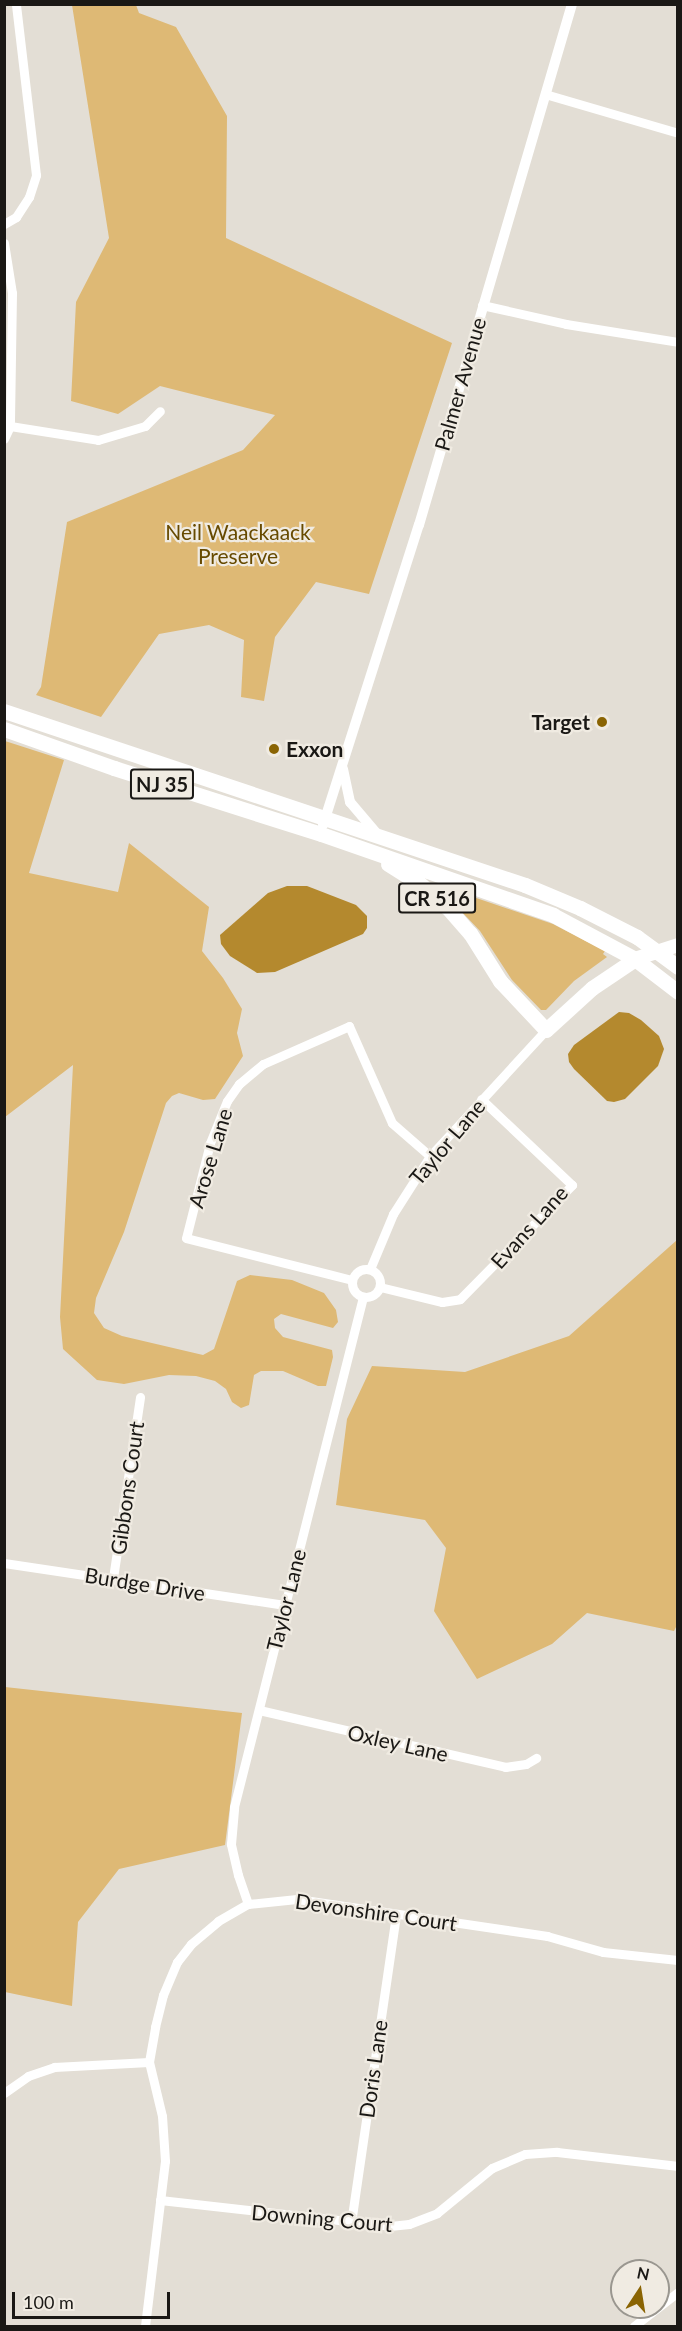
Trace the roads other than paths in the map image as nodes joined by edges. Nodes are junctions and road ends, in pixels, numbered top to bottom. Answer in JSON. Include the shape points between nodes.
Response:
{"nodes":[{"id":1,"x":16,"y":4,"type":"edge"},
{"id":2,"x":572,"y":4,"type":"edge"},
{"id":3,"x":545,"y":94,"type":"junction"},
{"id":4,"x":678,"y":133,"type":"edge"},
{"id":5,"x":4,"y":224,"type":"edge"},
{"id":6,"x":4,"y":243,"type":"edge"},
{"id":7,"x":8,"y":292,"type":"edge"},
{"id":8,"x":483,"y":305,"type":"junction"},
{"id":9,"x":678,"y":342,"type":"edge"},
{"id":10,"x":160,"y":411,"type":"dead end"},
{"id":11,"x":10,"y":426,"type":"junction"},
{"id":12,"x":4,"y":440,"type":"edge"},
{"id":13,"x":4,"y":711,"type":"edge"},
{"id":14,"x":4,"y":729,"type":"edge"},
{"id":15,"x":343,"y":763,"type":"junction"},
{"id":16,"x":326,"y":818,"type":"junction"},
{"id":17,"x":321,"y":834,"type":"junction"},
{"id":18,"x":379,"y":835,"type":"junction"},
{"id":19,"x":359,"y":848,"type":"junction"},
{"id":20,"x":678,"y":945,"type":"edge"},
{"id":21,"x":658,"y":950,"type":"junction"},
{"id":22,"x":635,"y":959,"type":"junction"},
{"id":23,"x":678,"y":967,"type":"edge"},
{"id":24,"x":678,"y":992,"type":"edge"},
{"id":25,"x":546,"y":1030,"type":"junction"},
{"id":26,"x":481,"y":1099,"type":"junction"},
{"id":27,"x":430,"y":1156,"type":"junction"},
{"id":28,"x":370,"y":1269,"type":"junction"},
{"id":29,"x":352,"y":1280,"type":"junction"},
{"id":30,"x":380,"y":1287,"type":"junction"},
{"id":31,"x":363,"y":1297,"type":"junction"},
{"id":32,"x":140,"y":1397,"type":"dead end"},
{"id":33,"x":4,"y":1563,"type":"edge"},
{"id":34,"x":113,"y":1578,"type":"junction"},
{"id":35,"x":285,"y":1605,"type":"junction"},
{"id":36,"x":259,"y":1710,"type":"junction"},
{"id":37,"x":536,"y":1758,"type":"dead end"},
{"id":38,"x":248,"y":1904,"type":"junction"},
{"id":39,"x":396,"y":1914,"type":"junction"},
{"id":40,"x":678,"y":1960,"type":"edge"},
{"id":41,"x":149,"y":2062,"type":"junction"},
{"id":42,"x":4,"y":2093,"type":"edge"},
{"id":43,"x":678,"y":2166,"type":"edge"},
{"id":44,"x":160,"y":2200,"type":"junction"},
{"id":45,"x":351,"y":2223,"type":"junction"},
{"id":46,"x":678,"y":2292,"type":"edge"},
{"id":47,"x":145,"y":2326,"type":"edge"},
{"id":48,"x":634,"y":2326,"type":"edge"}],
"edges":[{"from":1,"to":5,"type":"street","via":[[36,175],[16,218]]},
{"from":2,"to":3,"type":"street","name":"Palmer Avenue"},
{"from":3,"to":4,"type":"street"},
{"from":3,"to":8,"type":"street","name":"Palmer Avenue"},
{"from":6,"to":7,"type":"street"},
{"from":7,"to":11,"type":"street"},
{"from":8,"to":9,"type":"street","via":[[566,324]]},
{"from":8,"to":15,"type":"street","name":"Palmer Avenue","via":[[419,525]]},
{"from":10,"to":11,"type":"street","via":[[145,426],[98,440]]},
{"from":11,"to":12,"type":"street"},
{"from":13,"to":16,"type":"highway","number":"NJ 35"},
{"from":14,"to":17,"type":"highway","number":"NJ 35"},
{"from":15,"to":16,"type":"street","name":"Palmer Avenue"},
{"from":15,"to":18,"type":"street","name":"Palmer Avenue","via":[[350,802]]},
{"from":16,"to":17,"type":"street","name":"Palmer Avenue"},
{"from":16,"to":18,"type":"highway","number":"NJ 35"},
{"from":17,"to":19,"type":"highway","number":"NJ 35"},
{"from":18,"to":21,"type":"highway","number":"NJ 35","via":[[525,885],[580,908]]},
{"from":19,"to":22,"type":"highway","number":"NJ 35","via":[[553,915]]},
{"from":19,"to":25,"type":"highway","number":"CR 516","via":[[419,883],[447,907],[474,939],[500,981]]},
{"from":20,"to":21,"type":"main road"},
{"from":21,"to":22,"type":"main road"},
{"from":21,"to":23,"type":"highway","number":"NJ 35"},
{"from":22,"to":24,"type":"highway","number":"NJ 35"},
{"from":22,"to":25,"type":"highway","via":[[592,988]]},
{"from":25,"to":26,"type":"street","name":"Taylor Lane"},
{"from":26,"to":27,"type":"street","name":"Taylor Lane"},
{"from":26,"to":30,"type":"street","name":"Evans Lane","via":[[572,1185],[460,1299],[442,1302]]},
{"from":27,"to":28,"type":"street","name":"Taylor Lane","via":[[393,1214]]},
{"from":27,"to":29,"type":"street","name":"Arose Lane","via":[[392,1123],[349,1026],[263,1064],[239,1084],[227,1101],[210,1143],[186,1238]]},
{"from":28,"to":29,"type":"street","via":[[357,1272]]},
{"from":28,"to":30,"type":"street","via":[[378,1274]]},
{"from":29,"to":31,"type":"street","via":[[353,1288]]},
{"from":30,"to":31,"type":"street","via":[[375,1294]]},
{"from":31,"to":35,"type":"street","name":"Taylor Lane"},
{"from":32,"to":34,"type":"street","name":"Gibbons Court"},
{"from":33,"to":34,"type":"street","name":"Burdge Drive"},
{"from":34,"to":35,"type":"street","name":"Burdge Drive"},
{"from":35,"to":36,"type":"street","name":"Taylor Lane"},
{"from":36,"to":37,"type":"street","name":"Oxley Lane","via":[[505,1767]]},
{"from":36,"to":38,"type":"street","name":"Taylor Lane","via":[[231,1829],[234,1861]]},
{"from":38,"to":39,"type":"street","name":"Devonshire Court","via":[[297,1899]]},
{"from":38,"to":41,"type":"street","name":"Devonshire Court","via":[[206,1930],[177,1962],[163,1995]]},
{"from":39,"to":40,"type":"street","name":"Devonshire Court","via":[[547,1936],[603,1952]]},
{"from":39,"to":45,"type":"street","name":"Doris Lane"},
{"from":41,"to":42,"type":"street","via":[[54,2067],[28,2076]]},
{"from":41,"to":44,"type":"street","name":"Devonshire Court","via":[[164,2137]]},
{"from":43,"to":45,"type":"street","name":"Downing Court","via":[[557,2152],[525,2154],[492,2168],[449,2205],[425,2219],[390,2226]]},
{"from":44,"to":45,"type":"street","name":"Downing Court"},
{"from":44,"to":47,"type":"street","name":"Devonshire Court"},
{"from":46,"to":48,"type":"street"}]}
